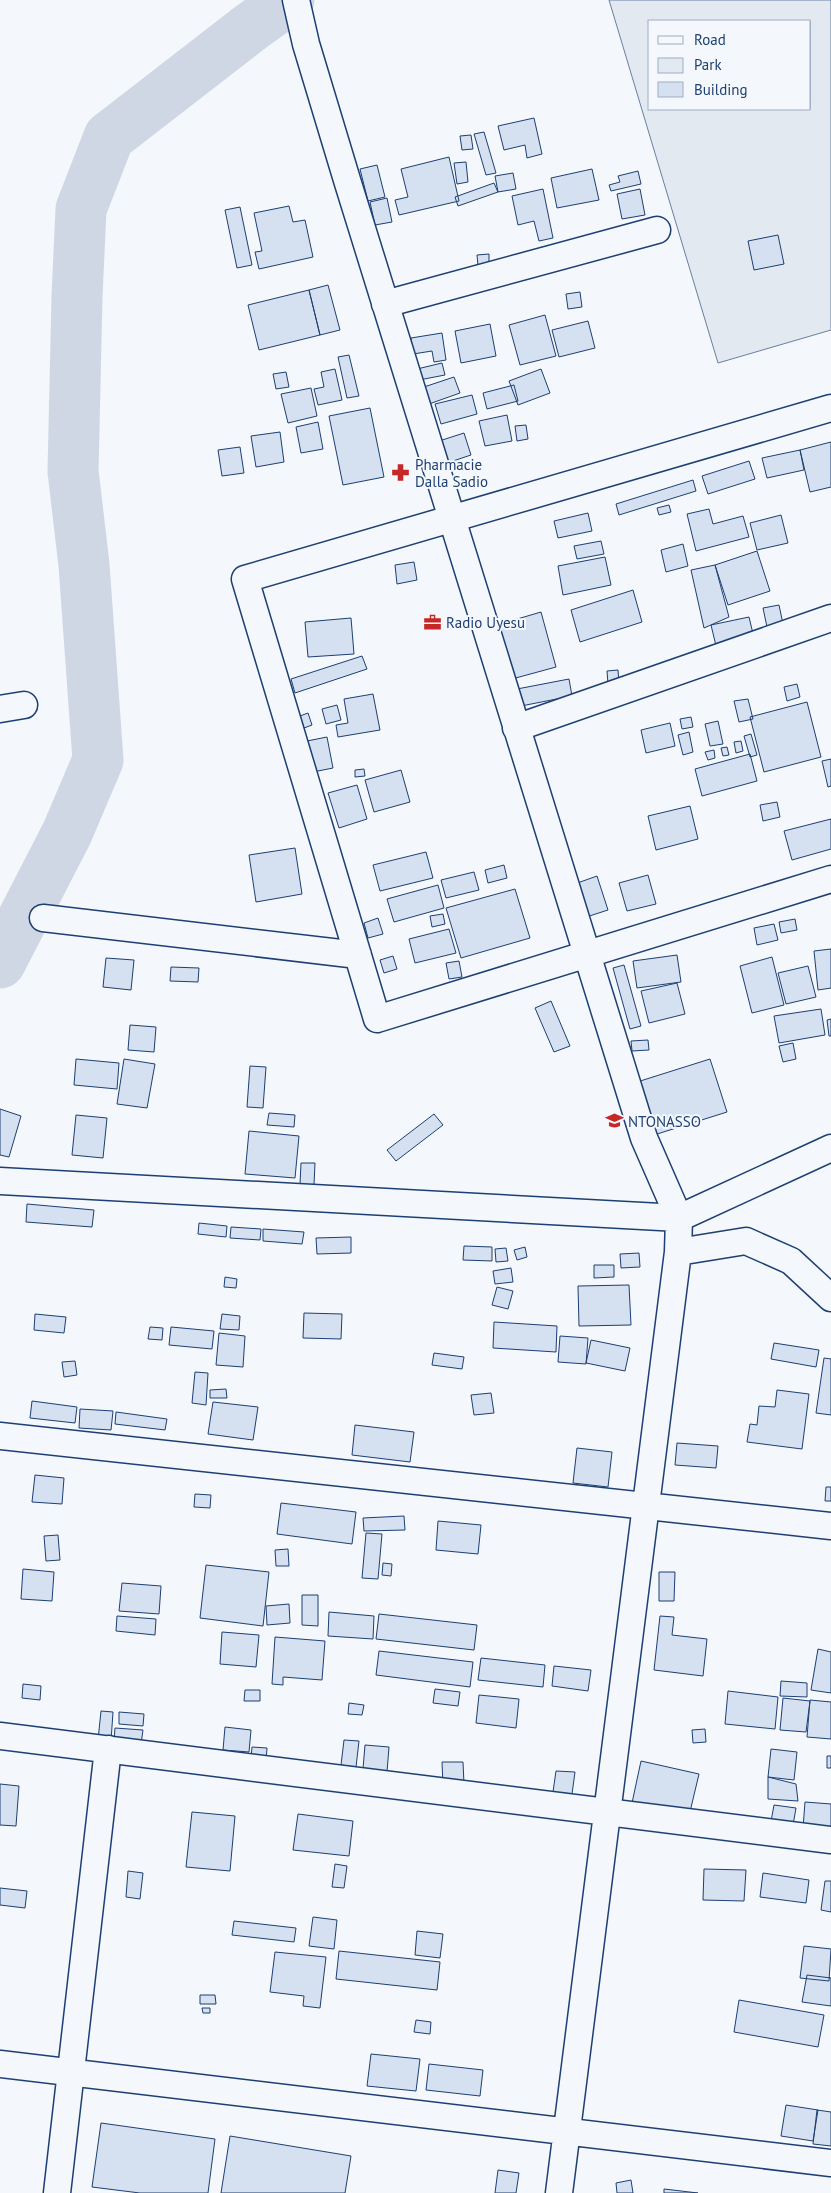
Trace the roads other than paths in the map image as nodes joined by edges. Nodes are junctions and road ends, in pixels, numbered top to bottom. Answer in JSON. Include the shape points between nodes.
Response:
{"nodes":[{"id":1,"x":296,"y":0,"type":"edge"},
{"id":2,"x":657,"y":230,"type":"dead end"},
{"id":3,"x":385,"y":304,"type":"junction"},
{"id":4,"x":831,"y":408,"type":"edge"},
{"id":5,"x":451,"y":519,"type":"junction"},
{"id":6,"x":831,"y":618,"type":"edge"},
{"id":7,"x":516,"y":728,"type":"junction"},
{"id":8,"x":831,"y":878,"type":"edge"},
{"id":9,"x":43,"y":918,"type":"dead end"},
{"id":10,"x":587,"y":954,"type":"junction"},
{"id":11,"x":358,"y":956,"type":"junction"},
{"id":12,"x":831,"y":1148,"type":"edge"},
{"id":13,"x":0,"y":1181,"type":"edge"},
{"id":14,"x":679,"y":1218,"type":"junction"},
{"id":15,"x":678,"y":1252,"type":"junction"},
{"id":16,"x":831,"y":1298,"type":"edge"},
{"id":17,"x":0,"y":1436,"type":"edge"},
{"id":18,"x":646,"y":1505,"type":"junction"},
{"id":19,"x":831,"y":1526,"type":"edge"},
{"id":20,"x":0,"y":1736,"type":"edge"},
{"id":21,"x":108,"y":1749,"type":"junction"},
{"id":22,"x":607,"y":1812,"type":"junction"},
{"id":23,"x":831,"y":1840,"type":"edge"},
{"id":24,"x":0,"y":2064,"type":"edge"},
{"id":25,"x":70,"y":2073,"type":"junction"},
{"id":26,"x":567,"y":2132,"type":"junction"},
{"id":27,"x":831,"y":2162,"type":"edge"},
{"id":28,"x":57,"y":2193,"type":"edge"},
{"id":29,"x":559,"y":2193,"type":"edge"}],
"edges":[{"from":1,"to":3,"type":"street","via":[[306,44]]},
{"from":2,"to":3,"type":"street"},
{"from":3,"to":5,"type":"street"},
{"from":4,"to":5,"type":"street"},
{"from":5,"to":7,"type":"street"},
{"from":5,"to":11,"type":"street","via":[[245,580]]},
{"from":6,"to":7,"type":"street"},
{"from":7,"to":10,"type":"street"},
{"from":8,"to":10,"type":"street"},
{"from":9,"to":11,"type":"street"},
{"from":10,"to":11,"type":"street","via":[[377,1019]]},
{"from":10,"to":14,"type":"street","via":[[644,1138]]},
{"from":12,"to":14,"type":"street"},
{"from":13,"to":14,"type":"street"},
{"from":14,"to":15,"type":"street"},
{"from":15,"to":16,"type":"street","via":[[746,1241],[791,1262]]},
{"from":15,"to":18,"type":"street"},
{"from":17,"to":18,"type":"street"},
{"from":18,"to":19,"type":"street"},
{"from":18,"to":22,"type":"street"},
{"from":20,"to":21,"type":"street"},
{"from":21,"to":22,"type":"street"},
{"from":21,"to":25,"type":"street"},
{"from":22,"to":23,"type":"street"},
{"from":22,"to":26,"type":"street"},
{"from":24,"to":25,"type":"street"},
{"from":25,"to":26,"type":"street"},
{"from":25,"to":28,"type":"street"},
{"from":26,"to":27,"type":"street"},
{"from":26,"to":29,"type":"street"}]}
